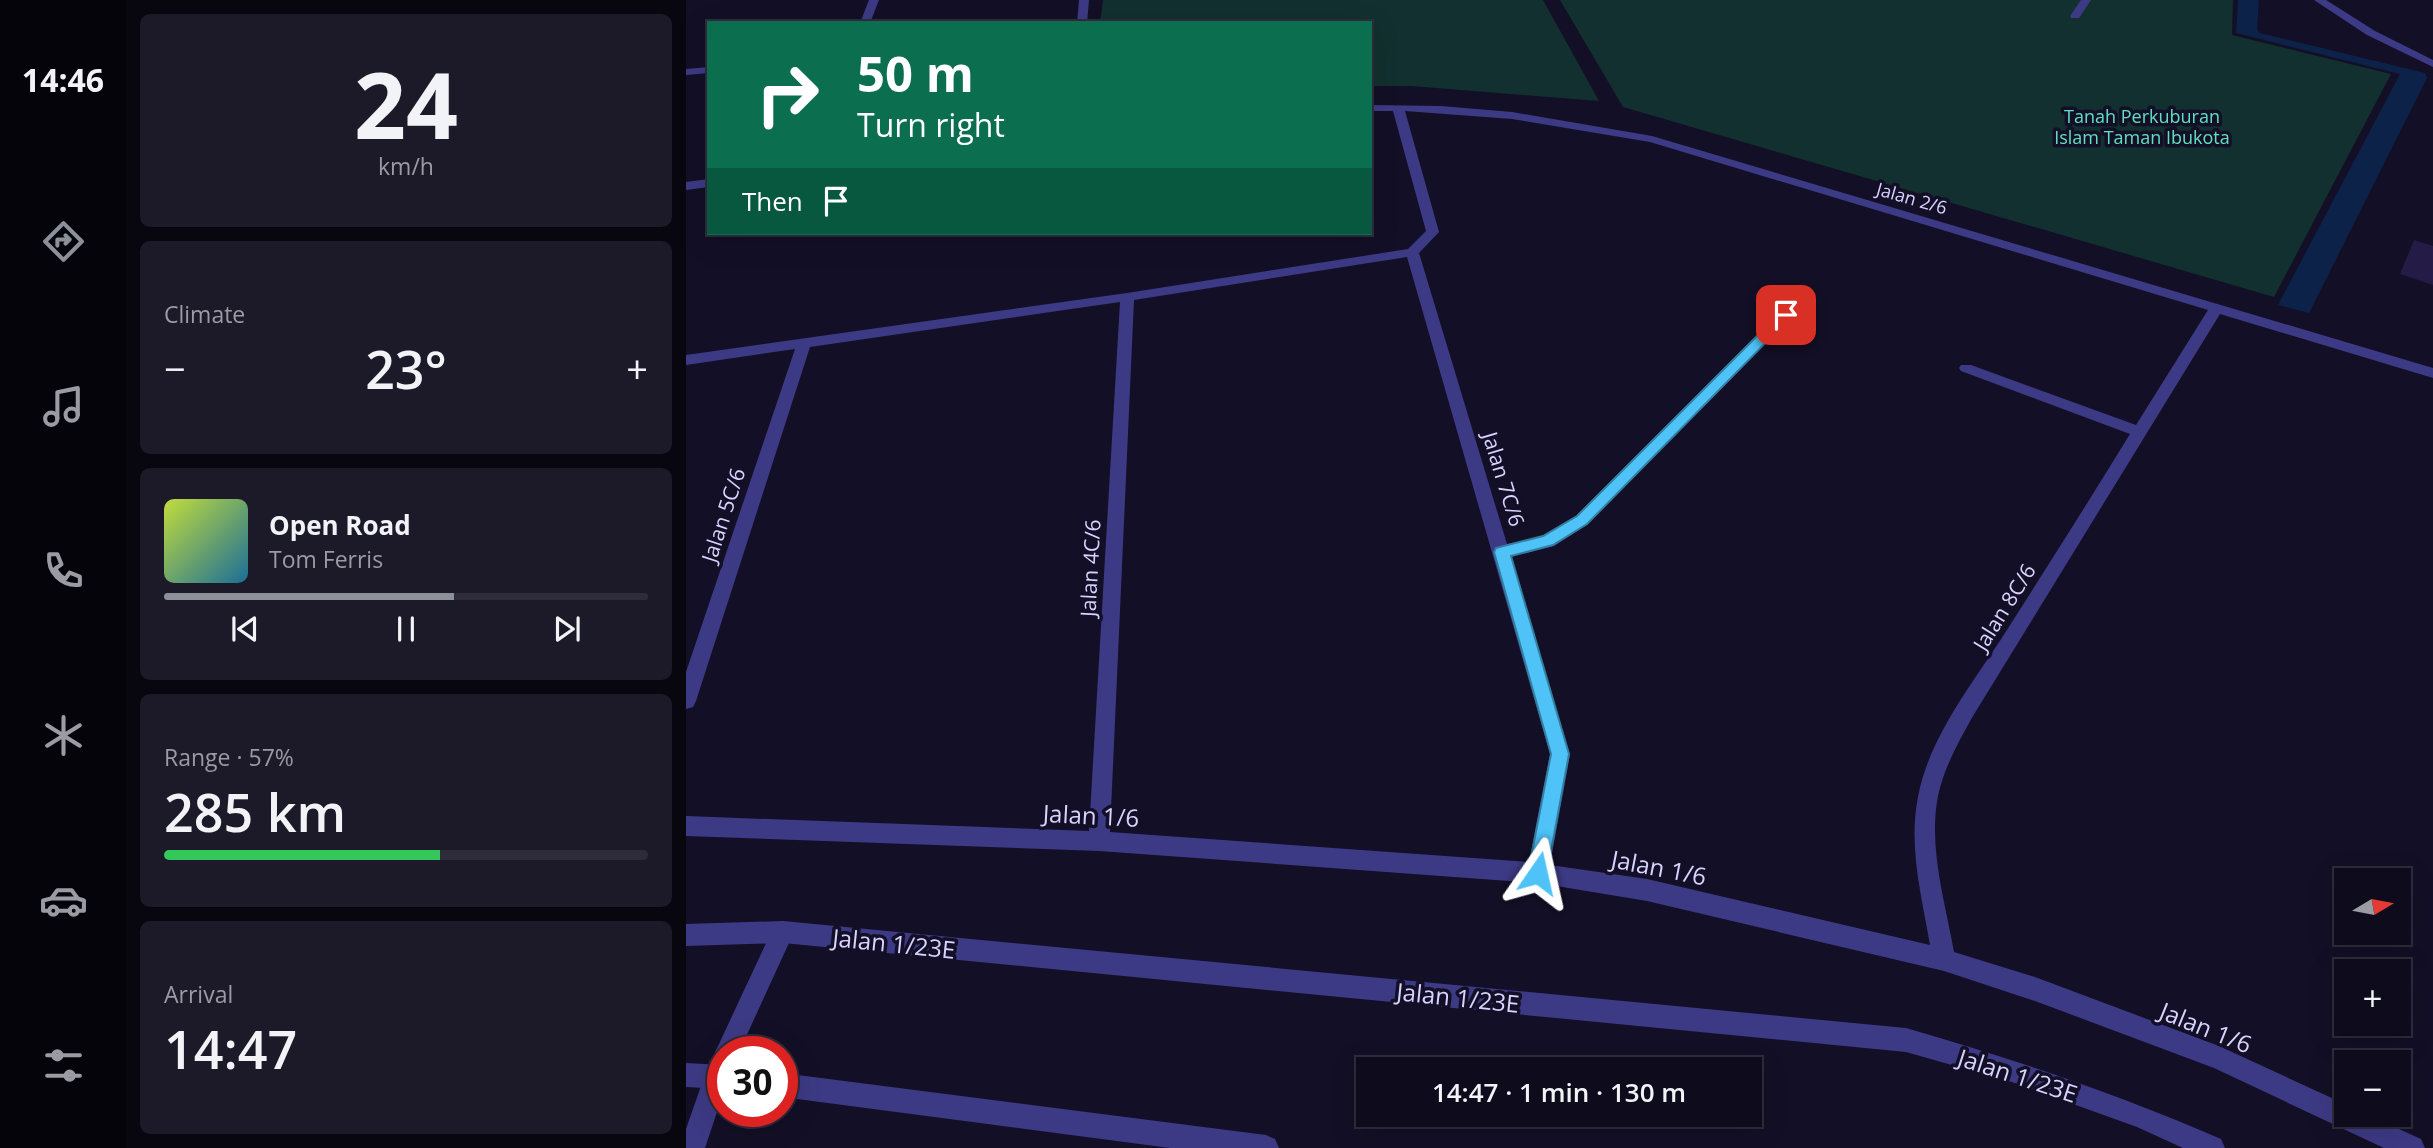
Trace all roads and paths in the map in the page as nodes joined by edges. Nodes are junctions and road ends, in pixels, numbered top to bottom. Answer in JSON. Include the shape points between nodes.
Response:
{"nodes":[{"id":1,"x":874,"y":0,"type":"edge"},
{"id":2,"x":1084,"y":0,"type":"edge"},
{"id":3,"x":2086,"y":0,"type":"edge"},
{"id":4,"x":2319,"y":0,"type":"edge"},
{"id":5,"x":2075,"y":16,"type":"dead end"},
{"id":6,"x":866,"y":21,"type":"edge"},
{"id":7,"x":1083,"y":21,"type":"edge"},
{"id":8,"x":2433,"y":64,"type":"edge"},
{"id":9,"x":707,"y":69,"type":"edge"},
{"id":10,"x":686,"y":72,"type":"edge"},
{"id":11,"x":1372,"y":108,"type":"edge"},
{"id":12,"x":1398,"y":108,"type":"junction"},
{"id":13,"x":707,"y":183,"type":"edge"},
{"id":14,"x":686,"y":186,"type":"edge"},
{"id":15,"x":1412,"y":252,"type":"junction"},
{"id":16,"x":1127,"y":297,"type":"junction"},
{"id":17,"x":2217,"y":307,"type":"junction"},
{"id":18,"x":1786,"y":315,"type":"dead end"},
{"id":19,"x":803,"y":343,"type":"junction"},
{"id":20,"x":686,"y":360,"type":"edge"},
{"id":21,"x":1966,"y":368,"type":"dead end"},
{"id":22,"x":2433,"y":373,"type":"edge"},
{"id":23,"x":2140,"y":432,"type":"junction"},
{"id":24,"x":1502,"y":552,"type":"junction"},
{"id":25,"x":686,"y":701,"type":"edge"},
{"id":26,"x":686,"y":826,"type":"edge"},
{"id":27,"x":1099,"y":841,"type":"junction"},
{"id":28,"x":1538,"y":873,"type":"junction"},
{"id":29,"x":783,"y":932,"type":"junction"},
{"id":30,"x":686,"y":935,"type":"edge"},
{"id":31,"x":1944,"y":960,"type":"junction"},
{"id":32,"x":734,"y":1036,"type":"edge"},
{"id":33,"x":707,"y":1072,"type":"edge"},
{"id":34,"x":686,"y":1074,"type":"edge"},
{"id":35,"x":798,"y":1087,"type":"edge"},
{"id":36,"x":707,"y":1107,"type":"edge"},
{"id":37,"x":692,"y":1148,"type":"edge"},
{"id":38,"x":1266,"y":1148,"type":"edge"},
{"id":39,"x":2212,"y":1148,"type":"edge"},
{"id":40,"x":2412,"y":1148,"type":"edge"}],
"edges":[{"from":1,"to":6,"type":"street"},
{"from":2,"to":7,"type":"street"},
{"from":3,"to":5,"type":"street"},
{"from":4,"to":8,"type":"street"},
{"from":9,"to":10,"type":"street"},
{"from":11,"to":12,"type":"street","name":"Jalan 2/6"},
{"from":12,"to":15,"type":"street","via":[[1433,232]]},
{"from":12,"to":17,"type":"street","name":"Jalan 2/6","via":[[1559,122],[1652,139]]},
{"from":13,"to":14,"type":"street"},
{"from":15,"to":16,"type":"street"},
{"from":15,"to":24,"type":"street","name":"Jalan 7C/6"},
{"from":16,"to":19,"type":"street"},
{"from":16,"to":27,"type":"street","name":"Jalan 4C/6"},
{"from":17,"to":22,"type":"street","name":"Jalan 2/6"},
{"from":17,"to":23,"type":"street","name":"Jalan 8C/6"},
{"from":18,"to":24,"type":"street","via":[[1582,520],[1548,541]]},
{"from":19,"to":20,"type":"street"},
{"from":19,"to":25,"type":"street","name":"Jalan 5C/6"},
{"from":21,"to":23,"type":"street"},
{"from":23,"to":31,"type":"street","name":"Jalan 8C/6","via":[[1971,703],[1934,774],[1926,828]]},
{"from":24,"to":28,"type":"street","name":"Jalan 7C/6","via":[[1560,754]]},
{"from":26,"to":27,"type":"street","name":"Jalan 1/6"},
{"from":27,"to":28,"type":"street","name":"Jalan 1/6"},
{"from":28,"to":31,"type":"street","name":"Jalan 1/6","via":[[1647,890]]},
{"from":29,"to":30,"type":"street","name":"Jalan 1/23E"},
{"from":29,"to":32,"type":"street"},
{"from":29,"to":39,"type":"street","name":"Jalan 1/23E","via":[[1906,1040],[2015,1071],[2140,1116]]},
{"from":31,"to":40,"type":"street","name":"Jalan 1/6","via":[[2218,1058]]},
{"from":33,"to":34,"type":"street"},
{"from":35,"to":38,"type":"street"},
{"from":36,"to":37,"type":"street"}]}
